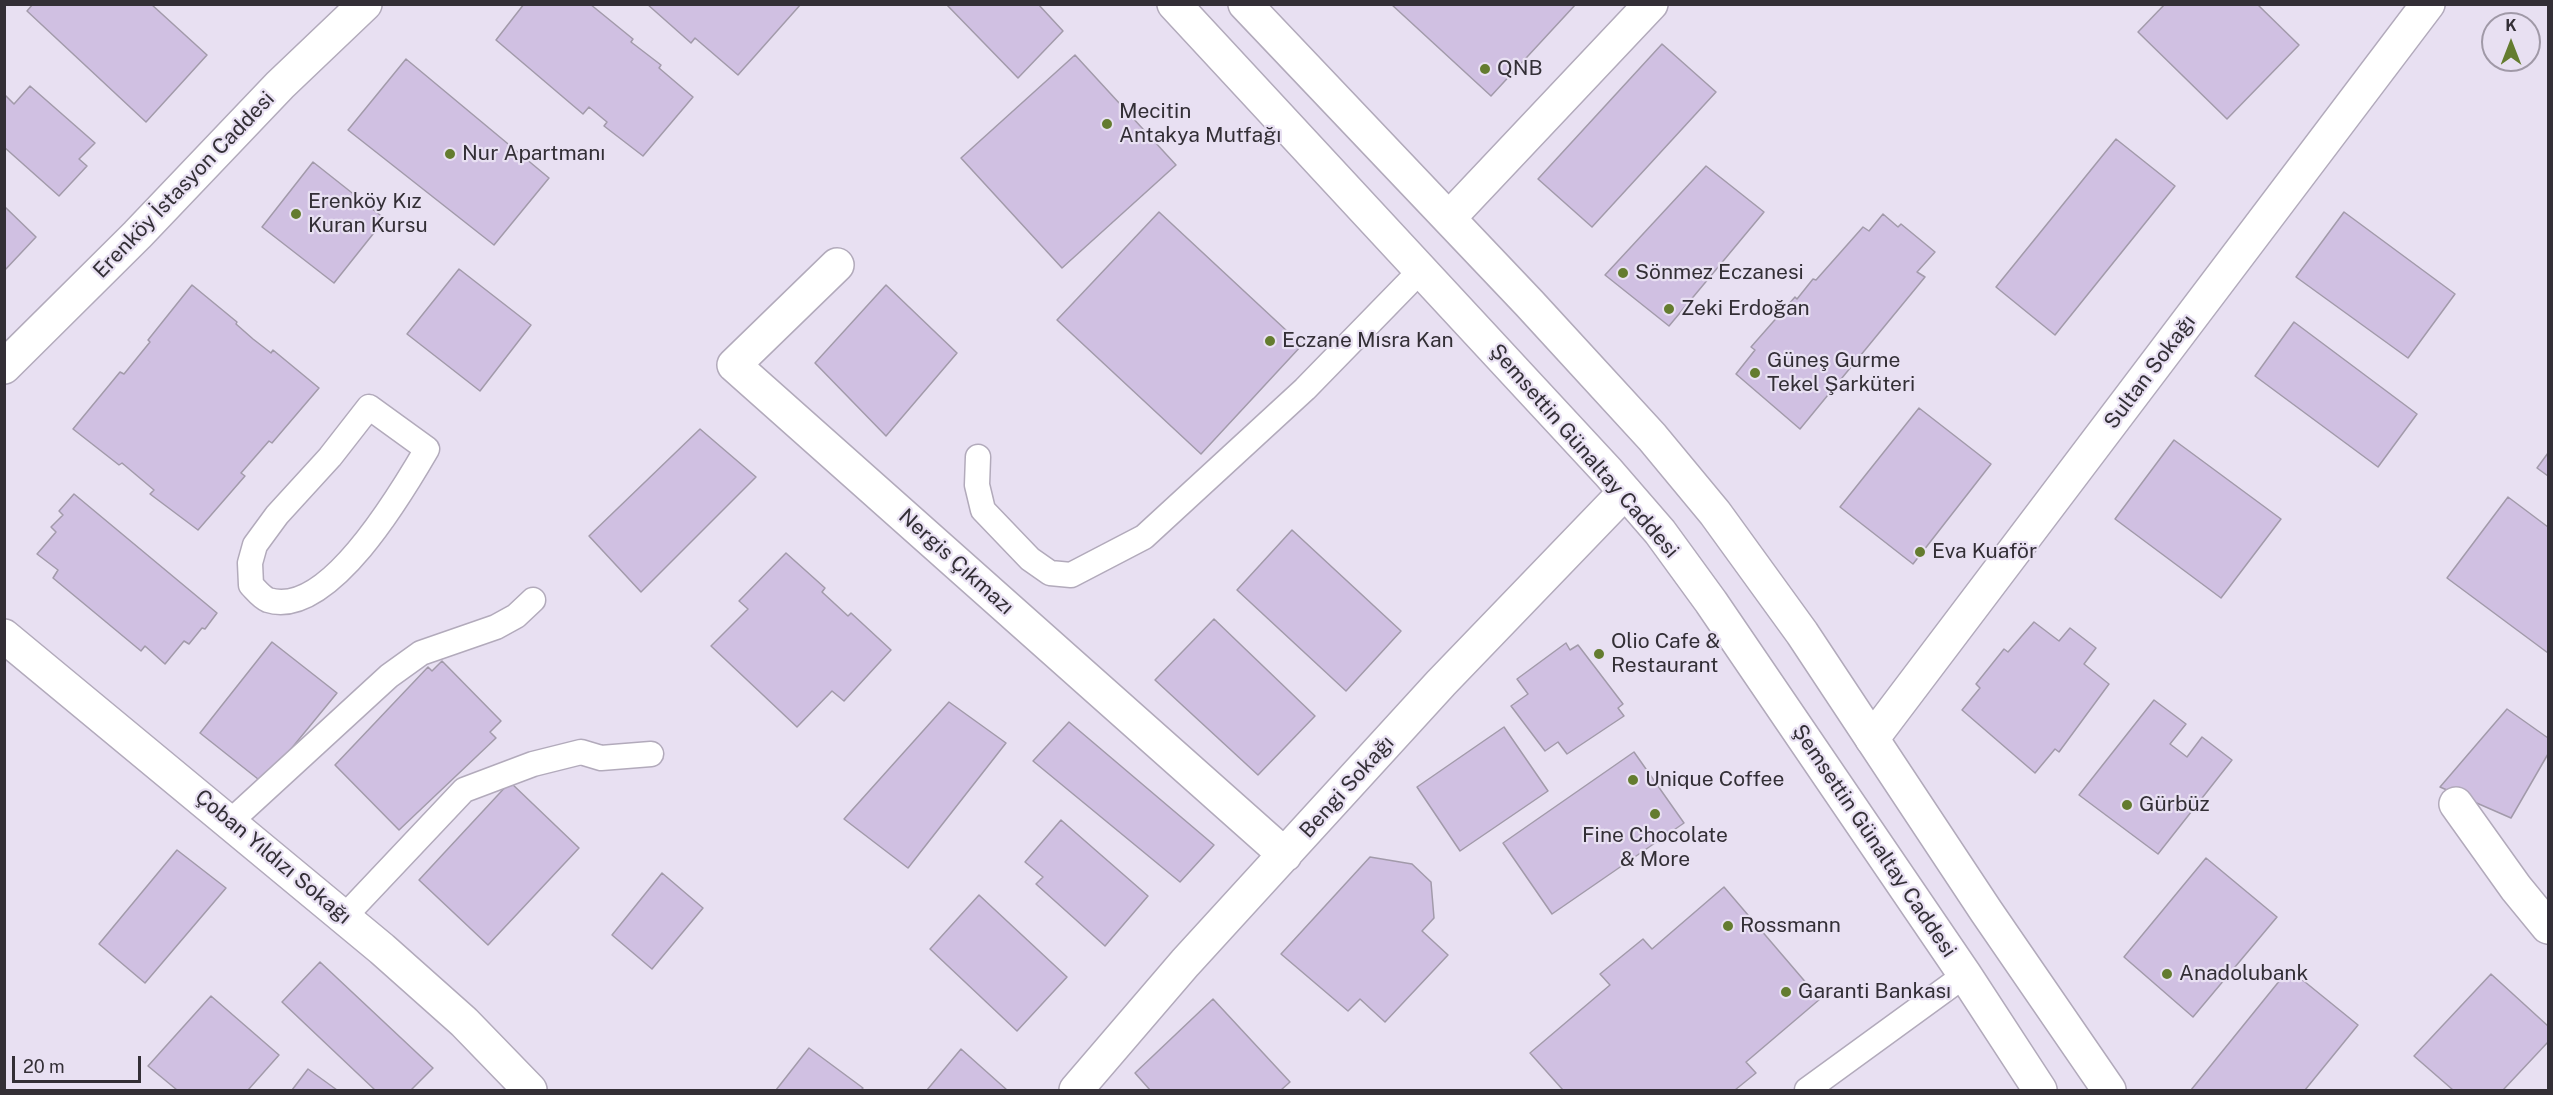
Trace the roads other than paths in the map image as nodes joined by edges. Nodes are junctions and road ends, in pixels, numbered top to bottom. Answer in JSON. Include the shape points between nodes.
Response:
{"nodes":[{"id":1,"x":365,"y":4,"type":"edge"},
{"id":2,"x":1174,"y":4,"type":"edge"},
{"id":3,"x":1245,"y":4,"type":"edge"},
{"id":4,"x":1651,"y":4,"type":"edge"},
{"id":5,"x":2428,"y":4,"type":"edge"},
{"id":6,"x":1449,"y":218,"type":"junction"},
{"id":7,"x":837,"y":265,"type":"dead end"},
{"id":8,"x":1421,"y":270,"type":"junction"},
{"id":9,"x":4,"y":367,"type":"edge"},
{"id":10,"x":427,"y":449,"type":"joint"},
{"id":11,"x":978,"y":457,"type":"dead end"},
{"id":12,"x":1625,"y":492,"type":"junction"},
{"id":13,"x":533,"y":600,"type":"dead end"},
{"id":14,"x":4,"y":636,"type":"edge"},
{"id":15,"x":1872,"y":740,"type":"junction"},
{"id":16,"x":651,"y":754,"type":"dead end"},
{"id":17,"x":2456,"y":804,"type":"dead end"},
{"id":18,"x":231,"y":821,"type":"junction"},
{"id":19,"x":1286,"y":855,"type":"junction"},
{"id":20,"x":345,"y":916,"type":"junction"},
{"id":21,"x":2548,"y":927,"type":"edge"},
{"id":22,"x":1965,"y":975,"type":"junction"},
{"id":23,"x":530,"y":1090,"type":"edge"},
{"id":24,"x":1076,"y":1090,"type":"edge"},
{"id":25,"x":1807,"y":1090,"type":"edge"},
{"id":26,"x":2040,"y":1090,"type":"edge"},
{"id":27,"x":2109,"y":1090,"type":"edge"}],
"edges":[{"from":1,"to":9,"type":"street","name":"Erenköy İstasyon Caddesi","via":[[280,85]]},
{"from":2,"to":8,"type":"street","name":"Şemsettin Günaltay Caddesi"},
{"from":3,"to":6,"type":"street"},
{"from":4,"to":6,"type":"street"},
{"from":5,"to":15,"type":"street","name":"Sultan Sokağı"},
{"from":6,"to":15,"type":"street","via":[[1653,437],[1694,487],[1768,585]]},
{"from":7,"to":19,"type":"street","name":"Nergis Çıkmazı","via":[[734,365]]},
{"from":8,"to":11,"type":"lane","via":[[1305,389],[1144,537],[1071,575],[1050,573],[1030,559],[982,510],[977,485]]},
{"from":8,"to":12,"type":"street","name":"Şemsettin Günaltay Caddesi"},
{"from":10,"to":10,"type":"lane","via":[[369,407],[255,545],[250,563],[251,585],[265,599],[281,602],[306,596],[325,585],[351,561]]},
{"from":12,"to":19,"type":"street","name":"Bengi Sokağı","via":[[1479,642]]},
{"from":12,"to":22,"type":"street","name":"Şemsettin Günaltay Caddesi","via":[[1711,602]]},
{"from":13,"to":18,"type":"lane","via":[[496,627],[421,654],[389,676]]},
{"from":14,"to":18,"type":"street","name":"Çoban Yıldızı Sokağı"},
{"from":15,"to":27,"type":"street"},
{"from":16,"to":20,"type":"lane","via":[[601,758],[581,752],[533,764],[464,790]]},
{"from":17,"to":21,"type":"street"},
{"from":18,"to":20,"type":"street","name":"Çoban Yıldızı Sokağı"},
{"from":19,"to":24,"type":"street","name":"Bengi Sokağı","via":[[1185,963]]},
{"from":20,"to":23,"type":"street","name":"Çoban Yıldızı Sokağı","via":[[464,1022]]},
{"from":22,"to":25,"type":"lane"},
{"from":22,"to":26,"type":"street","name":"Şemsettin Günaltay Caddesi"}]}
